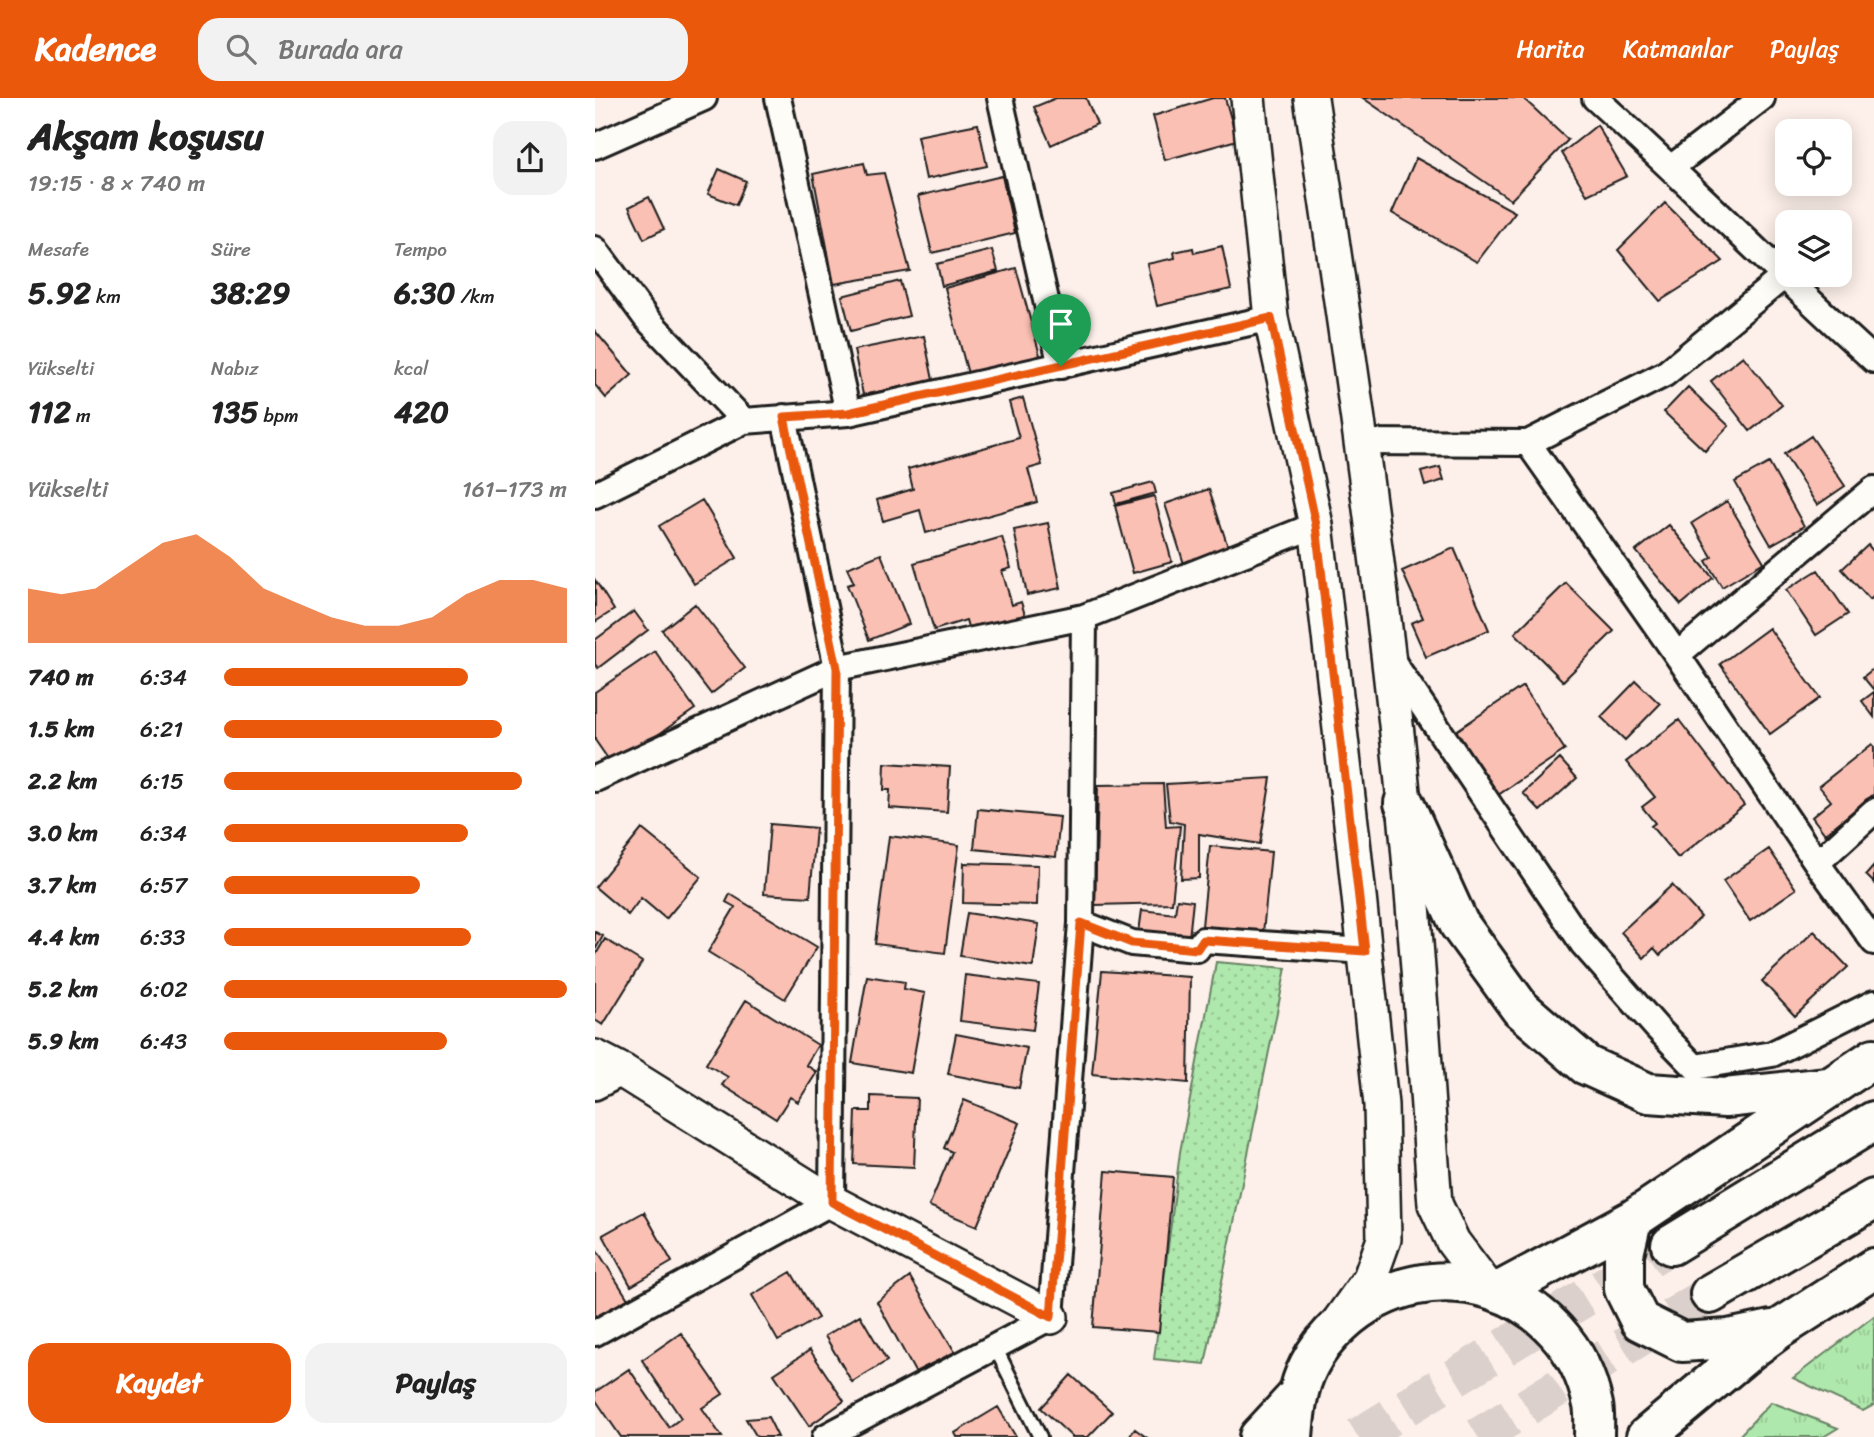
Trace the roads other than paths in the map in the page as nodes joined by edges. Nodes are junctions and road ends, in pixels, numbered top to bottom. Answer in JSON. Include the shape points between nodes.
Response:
{"nodes":[{"id":1,"x":704,"y":98,"type":"edge"},
{"id":2,"x":778,"y":98,"type":"edge"},
{"id":3,"x":1000,"y":98,"type":"edge"},
{"id":4,"x":1248,"y":98,"type":"edge"},
{"id":5,"x":1311,"y":98,"type":"edge"},
{"id":6,"x":1595,"y":98,"type":"edge"},
{"id":7,"x":1762,"y":98,"type":"edge"},
{"id":8,"x":595,"y":146,"type":"edge"},
{"id":9,"x":1672,"y":167,"type":"junction"},
{"id":10,"x":595,"y":249,"type":"edge"},
{"id":11,"x":1775,"y":269,"type":"edge"},
{"id":12,"x":1775,"y":284,"type":"edge"},
{"id":13,"x":1794,"y":287,"type":"edge"},
{"id":14,"x":1271,"y":318,"type":"junction"},
{"id":15,"x":1874,"y":360,"type":"edge"},
{"id":16,"x":1061,"y":366,"type":"junction"},
{"id":17,"x":848,"y":413,"type":"junction"},
{"id":18,"x":784,"y":417,"type":"junction"},
{"id":19,"x":744,"y":421,"type":"junction"},
{"id":20,"x":1362,"y":442,"type":"junction"},
{"id":21,"x":1528,"y":443,"type":"junction"},
{"id":22,"x":1874,"y":489,"type":"edge"},
{"id":23,"x":595,"y":495,"type":"edge"},
{"id":24,"x":1316,"y":525,"type":"junction"},
{"id":25,"x":1084,"y":617,"type":"junction"},
{"id":26,"x":1387,"y":652,"type":"junction"},
{"id":27,"x":1677,"y":654,"type":"junction"},
{"id":28,"x":837,"y":668,"type":"junction"},
{"id":29,"x":595,"y":779,"type":"edge"},
{"id":30,"x":1404,"y":803,"type":"junction"},
{"id":31,"x":1874,"y":811,"type":"edge"},
{"id":32,"x":1817,"y":863,"type":"junction"},
{"id":33,"x":1081,"y":923,"type":"junction"},
{"id":34,"x":1874,"y":942,"type":"edge"},
{"id":35,"x":1365,"y":951,"type":"junction"},
{"id":36,"x":1874,"y":1003,"type":"edge"},
{"id":37,"x":595,"y":1057,"type":"edge"},
{"id":38,"x":1874,"y":1058,"type":"edge"},
{"id":39,"x":624,"y":1072,"type":"junction"},
{"id":40,"x":595,"y":1087,"type":"edge"},
{"id":41,"x":1828,"y":1087,"type":"junction"},
{"id":42,"x":1874,"y":1121,"type":"edge"},
{"id":43,"x":1874,"y":1199,"type":"edge"},
{"id":44,"x":832,"y":1202,"type":"junction"},
{"id":45,"x":1632,"y":1220,"type":"junction"},
{"id":46,"x":1671,"y":1245,"type":"tunnel mouth"},
{"id":47,"x":1874,"y":1268,"type":"edge"},
{"id":48,"x":1492,"y":1289,"type":"junction"},
{"id":49,"x":1710,"y":1294,"type":"tunnel mouth"},
{"id":50,"x":1051,"y":1317,"type":"junction"},
{"id":51,"x":1779,"y":1329,"type":"junction"},
{"id":52,"x":595,"y":1333,"type":"edge"},
{"id":53,"x":1327,"y":1337,"type":"junction"},
{"id":54,"x":995,"y":1347,"type":"junction"},
{"id":55,"x":1297,"y":1396,"type":"junction"},
{"id":56,"x":825,"y":1437,"type":"edge"},
{"id":57,"x":1040,"y":1437,"type":"edge"},
{"id":58,"x":1258,"y":1437,"type":"edge"},
{"id":59,"x":1293,"y":1437,"type":"edge"},
{"id":60,"x":1594,"y":1437,"type":"edge"},
{"id":61,"x":1646,"y":1437,"type":"edge"}],
"edges":[{"from":1,"to":8,"type":"street"},
{"from":2,"to":17,"type":"street"},
{"from":3,"to":16,"type":"street"},
{"from":4,"to":14,"type":"main road"},
{"from":5,"to":20,"type":"main road"},
{"from":6,"to":9,"type":"street"},
{"from":7,"to":9,"type":"street"},
{"from":9,"to":11,"type":"street"},
{"from":10,"to":19,"type":"street","via":[[646,318]]},
{"from":12,"to":21,"type":"street","via":[[1665,374]]},
{"from":13,"to":15,"type":"street"},
{"from":14,"to":16,"type":"street"},
{"from":14,"to":24,"type":"main road"},
{"from":16,"to":17,"type":"street"},
{"from":17,"to":18,"type":"street"},
{"from":18,"to":19,"type":"street"},
{"from":18,"to":28,"type":"street"},
{"from":19,"to":23,"type":"street"},
{"from":20,"to":21,"type":"street"},
{"from":20,"to":26,"type":"main road"},
{"from":21,"to":27,"type":"street"},
{"from":22,"to":27,"type":"street"},
{"from":24,"to":25,"type":"street"},
{"from":24,"to":35,"type":"main road"},
{"from":25,"to":28,"type":"street"},
{"from":25,"to":33,"type":"street"},
{"from":26,"to":30,"type":"main road"},
{"from":26,"to":36,"type":"street","via":[[1583,944],[1695,1067],[1772,1054]]},
{"from":27,"to":32,"type":"street"},
{"from":28,"to":29,"type":"street"},
{"from":28,"to":44,"type":"street"},
{"from":30,"to":41,"type":"highway","via":[[1459,924],[1520,1008],[1586,1066],[1648,1093],[1725,1098]]},
{"from":30,"to":48,"type":"main road","via":[[1435,1204],[1453,1242]]},
{"from":31,"to":32,"type":"street"},
{"from":32,"to":34,"type":"street"},
{"from":33,"to":35,"type":"street","via":[[1132,943],[1197,949],[1203,940]]},
{"from":33,"to":50,"type":"street"},
{"from":35,"to":53,"type":"main road","via":[[1381,1105],[1384,1239],[1370,1278]]},
{"from":37,"to":39,"type":"main road"},
{"from":38,"to":41,"type":"highway"},
{"from":39,"to":40,"type":"street"},
{"from":39,"to":44,"type":"main road"},
{"from":41,"to":45,"type":"highway"},
{"from":42,"to":46,"type":"highway"},
{"from":43,"to":49,"type":"highway"},
{"from":44,"to":50,"type":"main road"},
{"from":44,"to":52,"type":"street"},
{"from":45,"to":48,"type":"highway"},
{"from":45,"to":51,"type":"highway","via":[[1624,1254],[1624,1289],[1640,1321],[1682,1342]]},
{"from":47,"to":51,"type":"highway"},
{"from":48,"to":53,"type":"highway","via":[[1443,1281],[1399,1288],[1360,1307]]},
{"from":48,"to":60,"type":"highway","via":[[1525,1304],[1557,1332],[1580,1367],[1593,1406]]},
{"from":50,"to":54,"type":"street"},
{"from":51,"to":61,"type":"highway"},
{"from":53,"to":55,"type":"highway"},
{"from":54,"to":56,"type":"street"},
{"from":54,"to":57,"type":"lane"},
{"from":55,"to":58,"type":"highway"},
{"from":55,"to":59,"type":"highway"}]}
